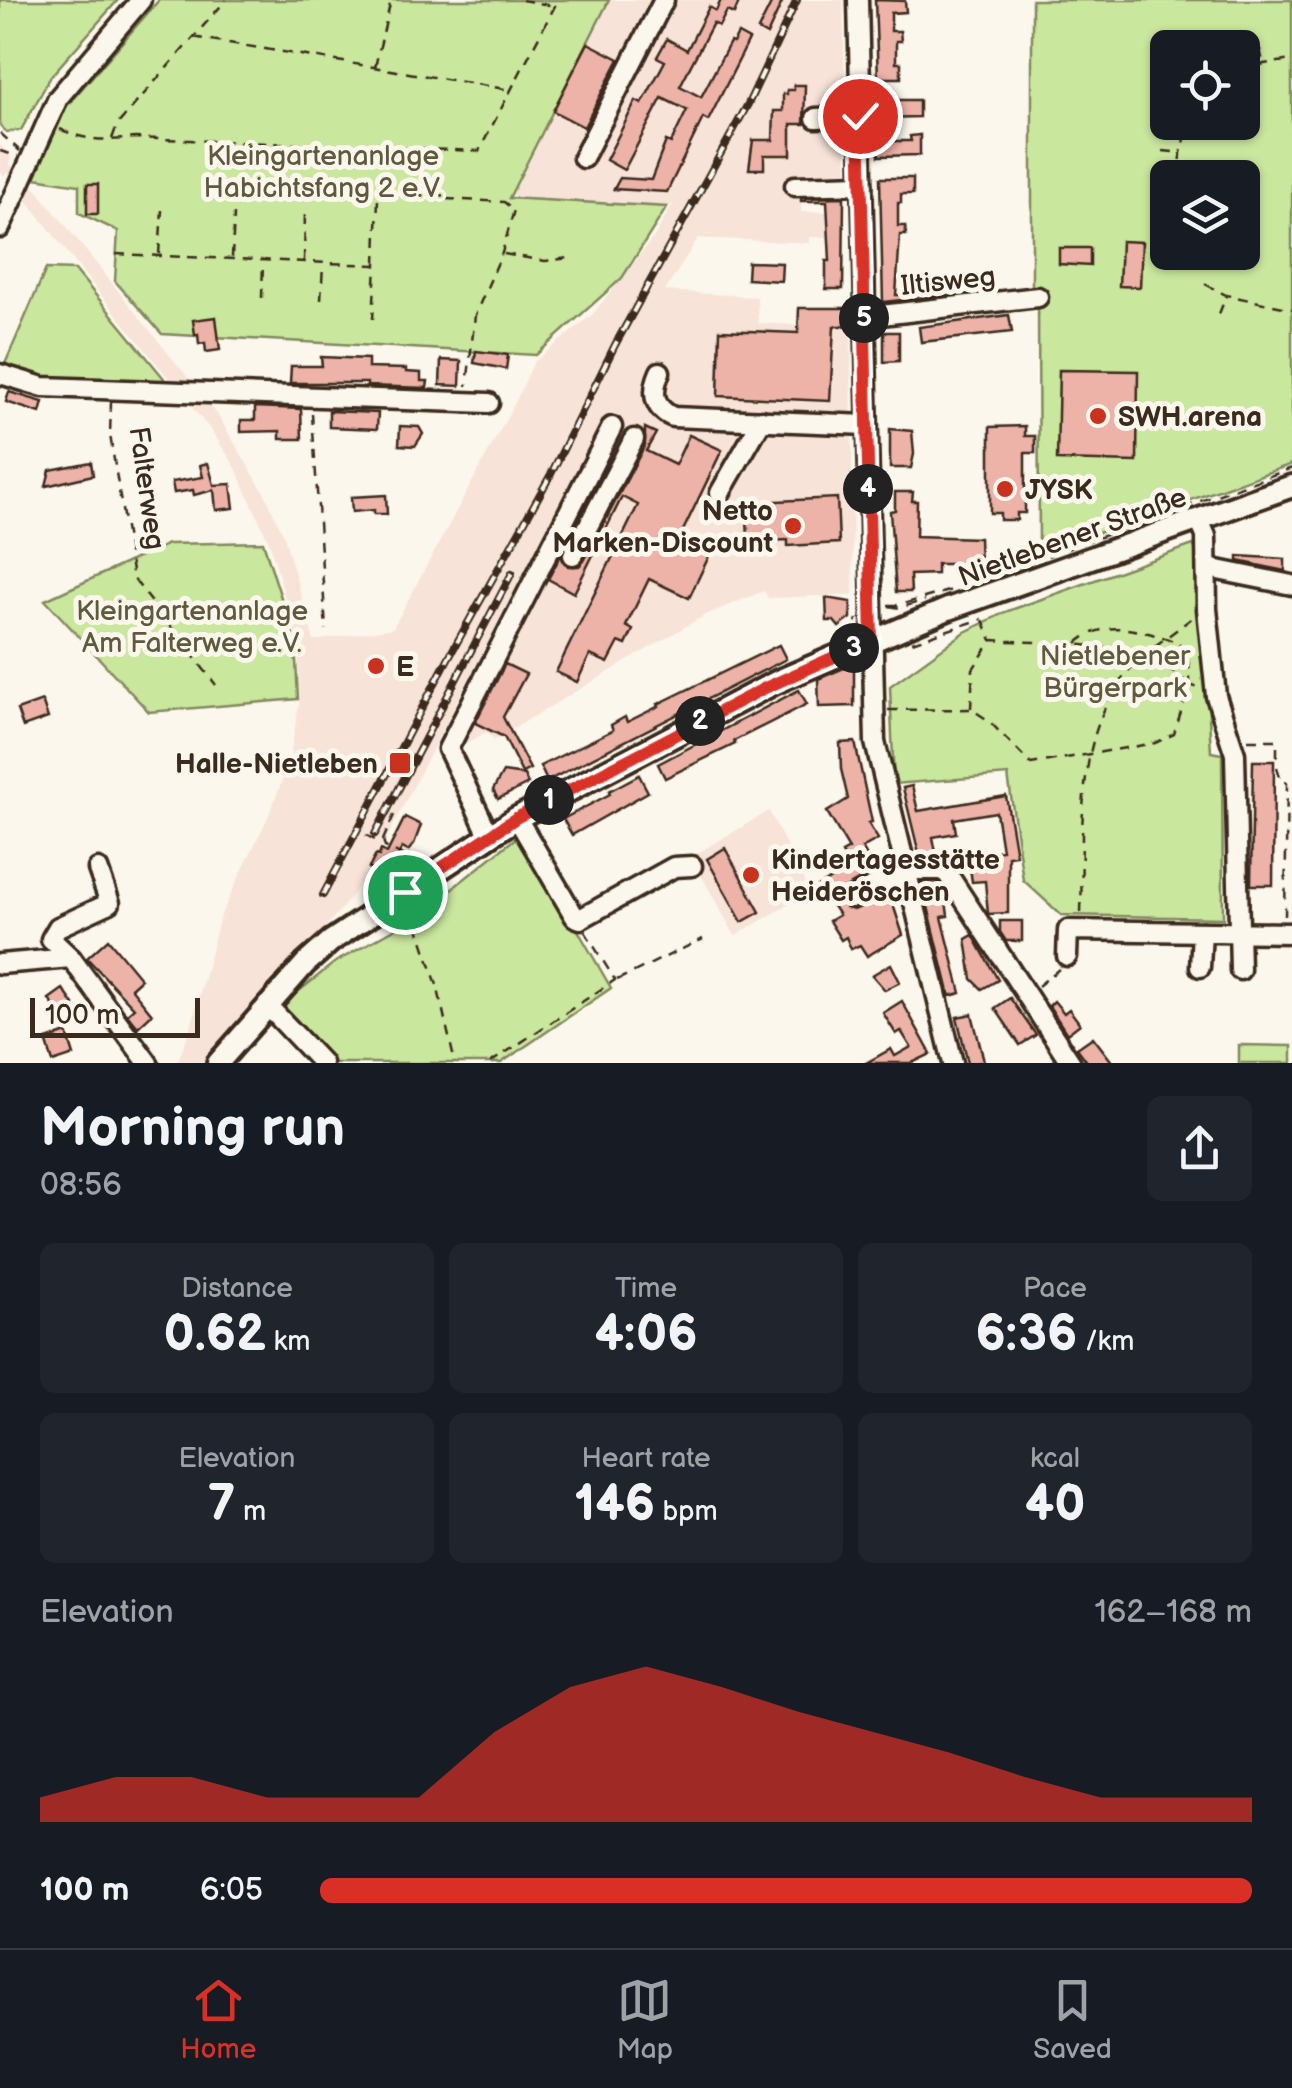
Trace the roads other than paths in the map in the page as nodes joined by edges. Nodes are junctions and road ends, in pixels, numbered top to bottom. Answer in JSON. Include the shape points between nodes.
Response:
{"nodes":[{"id":1,"x":141,"y":0,"type":"edge"},
{"id":2,"x":664,"y":0,"type":"edge"},
{"id":3,"x":858,"y":0,"type":"edge"},
{"id":4,"x":860,"y":116,"type":"junction"},
{"id":5,"x":816,"y":118,"type":"dead end"},
{"id":6,"x":583,"y":158,"type":"dead end"},
{"id":7,"x":862,"y":184,"type":"junction"},
{"id":8,"x":795,"y":186,"type":"dead end"},
{"id":9,"x":0,"y":228,"type":"edge"},
{"id":10,"x":1038,"y":297,"type":"dead end"},
{"id":11,"x":864,"y":316,"type":"junction"},
{"id":12,"x":660,"y":372,"type":"dead end"},
{"id":13,"x":0,"y":374,"type":"edge"},
{"id":14,"x":489,"y":402,"type":"dead end"},
{"id":15,"x":762,"y":420,"type":"junction"},
{"id":16,"x":867,"y":425,"type":"junction"},
{"id":17,"x":612,"y":427,"type":"dead end"},
{"id":18,"x":634,"y":439,"type":"dead end"},
{"id":19,"x":1292,"y":486,"type":"edge"},
{"id":20,"x":720,"y":492,"type":"dead end"},
{"id":21,"x":574,"y":501,"type":"junction"},
{"id":22,"x":595,"y":512,"type":"junction"},
{"id":23,"x":1199,"y":520,"type":"junction"},
{"id":24,"x":573,"y":555,"type":"dead end"},
{"id":25,"x":1208,"y":568,"type":"junction"},
{"id":26,"x":1292,"y":585,"type":"edge"},
{"id":27,"x":872,"y":640,"type":"junction"},
{"id":28,"x":516,"y":818,"type":"junction"},
{"id":29,"x":489,"y":835,"type":"junction"},
{"id":30,"x":692,"y":866,"type":"dead end"},
{"id":31,"x":98,"y":869,"type":"dead end"},
{"id":32,"x":904,"y":870,"type":"junction"},
{"id":33,"x":853,"y":898,"type":"dead end"},
{"id":34,"x":1202,"y":932,"type":"junction"},
{"id":35,"x":1239,"y":933,"type":"junction"},
{"id":36,"x":1289,"y":934,"type":"edge"},
{"id":37,"x":51,"y":939,"type":"junction"},
{"id":38,"x":1066,"y":956,"type":"road end"},
{"id":39,"x":71,"y":958,"type":"junction"},
{"id":40,"x":22,"y":962,"type":"junction"},
{"id":41,"x":0,"y":964,"type":"edge"},
{"id":42,"x":1200,"y":967,"type":"dead end"},
{"id":43,"x":1240,"y":970,"type":"dead end"},
{"id":44,"x":267,"y":1004,"type":"junction"},
{"id":45,"x":148,"y":1063,"type":"edge"},
{"id":46,"x":218,"y":1063,"type":"edge"},
{"id":47,"x":322,"y":1063,"type":"edge"},
{"id":48,"x":952,"y":1063,"type":"edge"},
{"id":49,"x":1071,"y":1063,"type":"edge"}],
"edges":[{"from":1,"to":9,"type":"street","via":[[58,98]]},
{"from":2,"to":6,"type":"street"},
{"from":3,"to":4,"type":"street"},
{"from":4,"to":5,"type":"street"},
{"from":4,"to":7,"type":"street"},
{"from":7,"to":8,"type":"street"},
{"from":7,"to":11,"type":"street"},
{"from":10,"to":11,"type":"street","name":"Iltisweg"},
{"from":11,"to":16,"type":"street"},
{"from":12,"to":15,"type":"street","via":[[654,399],[665,414]]},
{"from":13,"to":14,"type":"street","name":"Falterweg","via":[[44,387]]},
{"from":15,"to":16,"type":"street"},
{"from":15,"to":20,"type":"street"},
{"from":16,"to":27,"type":"street"},
{"from":17,"to":21,"type":"street"},
{"from":18,"to":22,"type":"street"},
{"from":19,"to":23,"type":"main road","name":"Nietlebener Straße"},
{"from":21,"to":22,"type":"street"},
{"from":21,"to":29,"type":"street","via":[[448,749]]},
{"from":22,"to":24,"type":"street"},
{"from":23,"to":25,"type":"street"},
{"from":23,"to":27,"type":"main road","name":"Nietlebener Straße"},
{"from":25,"to":26,"type":"street"},
{"from":25,"to":35,"type":"street","via":[[1216,696],[1236,754]]},
{"from":27,"to":28,"type":"main road","name":"Nietlebener Straße"},
{"from":27,"to":32,"type":"street","via":[[875,742]]},
{"from":28,"to":29,"type":"main road","name":"Nietlebener Straße"},
{"from":28,"to":30,"type":"street","via":[[575,916],[586,918],[674,867]]},
{"from":29,"to":44,"type":"main road","name":"Nietlebener Straße","via":[[331,941]]},
{"from":31,"to":37,"type":"street","via":[[110,903],[58,927]]},
{"from":32,"to":33,"type":"street"},
{"from":32,"to":48,"type":"street"},
{"from":32,"to":49,"type":"street","via":[[946,870]]},
{"from":34,"to":35,"type":"street"},
{"from":34,"to":38,"type":"street","via":[[1068,930]]},
{"from":34,"to":42,"type":"street"},
{"from":35,"to":36,"type":"street"},
{"from":35,"to":43,"type":"street"},
{"from":37,"to":39,"type":"street"},
{"from":37,"to":40,"type":"street"},
{"from":39,"to":40,"type":"street"},
{"from":39,"to":45,"type":"street"},
{"from":40,"to":41,"type":"street"},
{"from":44,"to":46,"type":"main road","name":"Nietlebener Straße"},
{"from":44,"to":47,"type":"street"}]}
